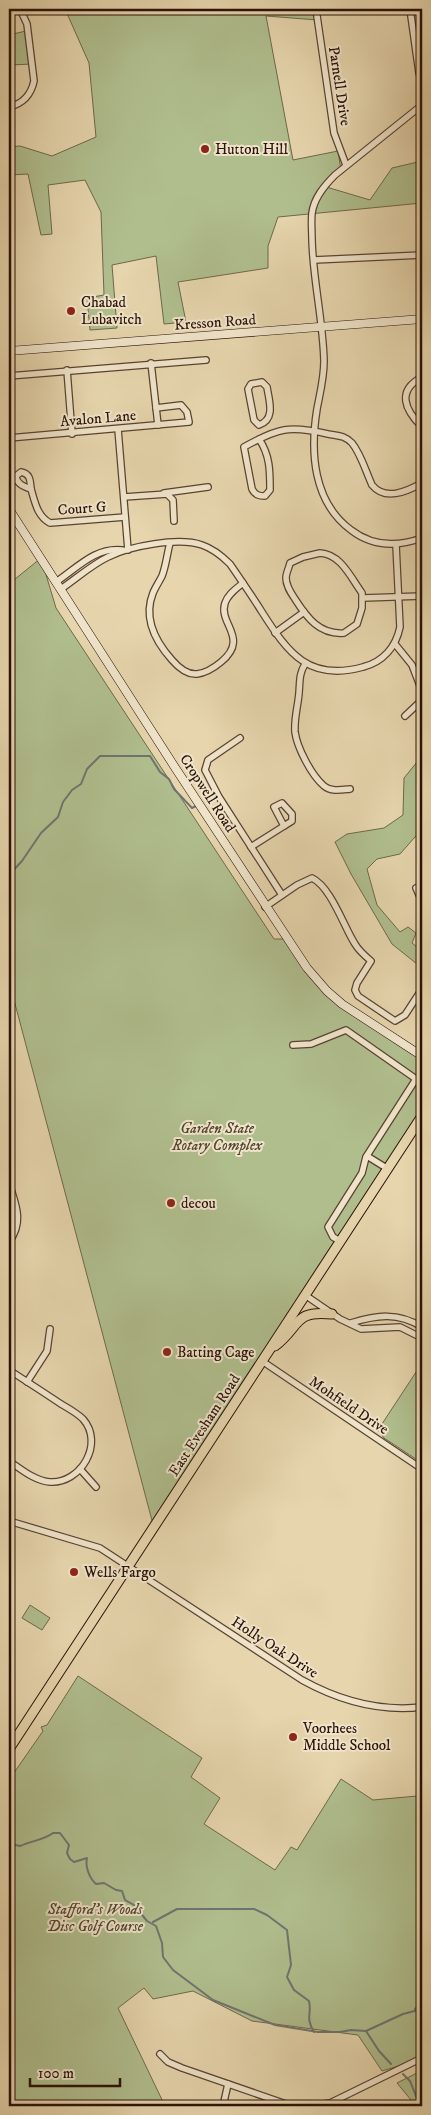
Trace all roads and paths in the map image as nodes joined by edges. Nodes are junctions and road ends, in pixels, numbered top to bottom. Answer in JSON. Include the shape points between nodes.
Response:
{"nodes":[{"id":1,"x":20,"y":9,"type":"edge"},
{"id":2,"x":316,"y":9,"type":"edge"},
{"id":3,"x":410,"y":9,"type":"edge"},
{"id":4,"x":422,"y":82,"type":"edge"},
{"id":5,"x":422,"y":105,"type":"edge"},
{"id":6,"x":9,"y":107,"type":"edge"},
{"id":7,"x":346,"y":165,"type":"junction"},
{"id":8,"x":422,"y":255,"type":"edge"},
{"id":9,"x":314,"y":260,"type":"junction"},
{"id":10,"x":422,"y":319,"type":"edge"},
{"id":11,"x":321,"y":328,"type":"junction"},
{"id":12,"x":9,"y":351,"type":"edge"},
{"id":13,"x":206,"y":360,"type":"dead end"},
{"id":14,"x":151,"y":363,"type":"junction"},
{"id":15,"x":67,"y":370,"type":"junction"},
{"id":16,"x":9,"y":376,"type":"edge"},
{"id":17,"x":422,"y":377,"type":"edge"},
{"id":18,"x":156,"y":408,"type":"junction"},
{"id":19,"x":268,"y":421,"type":"junction"},
{"id":20,"x":158,"y":425,"type":"junction"},
{"id":21,"x":422,"y":427,"type":"edge"},
{"id":22,"x":118,"y":429,"type":"junction"},
{"id":23,"x":314,"y":430,"type":"junction"},
{"id":24,"x":274,"y":431,"type":"junction"},
{"id":25,"x":72,"y":434,"type":"junction"},
{"id":26,"x":9,"y":438,"type":"edge"},
{"id":27,"x":259,"y":439,"type":"junction"},
{"id":28,"x":422,"y":483,"type":"edge"},
{"id":29,"x":208,"y":487,"type":"dead end"},
{"id":30,"x":31,"y":489,"type":"dead end"},
{"id":31,"x":162,"y":493,"type":"junction"},
{"id":32,"x":124,"y":497,"type":"junction"},
{"id":33,"x":9,"y":509,"type":"edge"},
{"id":34,"x":126,"y":517,"type":"junction"},
{"id":35,"x":11,"y":519,"type":"edge"},
{"id":36,"x":174,"y":521,"type":"dead end"},
{"id":37,"x":422,"y":538,"type":"edge"},
{"id":38,"x":170,"y":543,"type":"junction"},
{"id":39,"x":396,"y":546,"type":"junction"},
{"id":40,"x":126,"y":550,"type":"junction"},
{"id":41,"x":56,"y":582,"type":"junction"},
{"id":42,"x":243,"y":583,"type":"junction"},
{"id":43,"x":61,"y":589,"type":"junction"},
{"id":44,"x":422,"y":596,"type":"edge"},
{"id":45,"x":363,"y":598,"type":"junction"},
{"id":46,"x":398,"y":598,"type":"junction"},
{"id":47,"x":304,"y":612,"type":"junction"},
{"id":48,"x":275,"y":633,"type":"junction"},
{"id":49,"x":395,"y":644,"type":"junction"},
{"id":50,"x":305,"y":664,"type":"junction"},
{"id":51,"x":422,"y":692,"type":"edge"},
{"id":52,"x":422,"y":700,"type":"edge"},
{"id":53,"x":405,"y":716,"type":"dead end"},
{"id":54,"x":240,"y":738,"type":"dead end"},
{"id":55,"x":350,"y":789,"type":"dead end"},
{"id":56,"x":284,"y":826,"type":"dead end"},
{"id":57,"x":251,"y":847,"type":"junction"},
{"id":58,"x":422,"y":885,"type":"edge"},
{"id":59,"x":282,"y":895,"type":"junction"},
{"id":60,"x":422,"y":902,"type":"edge"},
{"id":61,"x":265,"y":907,"type":"junction"},
{"id":62,"x":422,"y":990,"type":"edge"},
{"id":63,"x":293,"y":1045,"type":"dead end"},
{"id":64,"x":422,"y":1055,"type":"edge"},
{"id":65,"x":422,"y":1116,"type":"edge"},
{"id":66,"x":367,"y":1156,"type":"junction"},
{"id":67,"x":388,"y":1169,"type":"junction"},
{"id":68,"x":9,"y":1183,"type":"edge"},
{"id":69,"x":340,"y":1241,"type":"junction"},
{"id":70,"x":9,"y":1242,"type":"edge"},
{"id":71,"x":305,"y":1295,"type":"junction"},
{"id":72,"x":332,"y":1314,"type":"junction"},
{"id":73,"x":351,"y":1323,"type":"junction"},
{"id":74,"x":422,"y":1327,"type":"edge"},
{"id":75,"x":50,"y":1329,"type":"dead end"},
{"id":76,"x":422,"y":1338,"type":"edge"},
{"id":77,"x":269,"y":1351,"type":"junction"},
{"id":78,"x":262,"y":1361,"type":"junction"},
{"id":79,"x":9,"y":1370,"type":"edge"},
{"id":80,"x":27,"y":1382,"type":"junction"},
{"id":81,"x":9,"y":1461,"type":"edge"},
{"id":82,"x":80,"y":1469,"type":"junction"},
{"id":83,"x":422,"y":1469,"type":"edge"},
{"id":84,"x":96,"y":1487,"type":"dead end"},
{"id":85,"x":9,"y":1521,"type":"edge"},
{"id":86,"x":129,"y":1566,"type":"junction"},
{"id":87,"x":422,"y":1707,"type":"edge"},
{"id":88,"x":9,"y":1749,"type":"edge"},
{"id":89,"x":160,"y":2054,"type":"dead end"},
{"id":90,"x":422,"y":2058,"type":"edge"},
{"id":91,"x":228,"y":2084,"type":"junction"},
{"id":92,"x":223,"y":2106,"type":"edge"}],
"edges":[{"from":1,"to":6,"type":"street","via":[[27,24],[34,82],[22,102]]},
{"from":2,"to":7,"type":"street","name":"Parnell Drive","via":[[334,133]]},
{"from":3,"to":4,"type":"street"},
{"from":5,"to":7,"type":"street"},
{"from":7,"to":9,"type":"street","via":[[322,188],[312,213]]},
{"from":8,"to":9,"type":"street"},
{"from":9,"to":11,"type":"street"},
{"from":10,"to":11,"type":"street","name":"Kresson Road"},
{"from":11,"to":12,"type":"street","name":"Kresson Road"},
{"from":11,"to":23,"type":"street","via":[[323,382]]},
{"from":13,"to":14,"type":"street"},
{"from":14,"to":15,"type":"street"},
{"from":14,"to":18,"type":"street"},
{"from":15,"to":16,"type":"street"},
{"from":15,"to":25,"type":"street"},
{"from":17,"to":21,"type":"street","via":[[409,386],[406,397],[410,412]]},
{"from":18,"to":20,"type":"street"},
{"from":18,"to":20,"type":"street","name":"Avalon Lane","via":[[181,405],[187,412],[188,422]]},
{"from":19,"to":19,"type":"street","via":[[259,425],[254,420],[248,389],[251,384],[262,382],[267,387]]},
{"from":19,"to":24,"type":"street"},
{"from":20,"to":22,"type":"street","name":"Avalon Lane"},
{"from":22,"to":25,"type":"street","name":"Avalon Lane"},
{"from":22,"to":32,"type":"street"},
{"from":23,"to":24,"type":"street","via":[[293,428]]},
{"from":23,"to":28,"type":"street","via":[[343,436],[353,444],[376,490],[384,494],[406,491]]},
{"from":23,"to":39,"type":"street","via":[[317,477],[330,509],[343,525],[357,535],[372,542]]},
{"from":24,"to":27,"type":"street"},
{"from":25,"to":26,"type":"street","name":"Avalon Lane"},
{"from":27,"to":27,"type":"street","via":[[269,458],[270,490],[265,496],[256,494],[252,489],[244,447]]},
{"from":29,"to":31,"type":"street"},
{"from":30,"to":34,"type":"street","name":"Court G","via":[[36,508],[50,523]]},
{"from":31,"to":32,"type":"street"},
{"from":31,"to":36,"type":"street","via":[[173,500]]},
{"from":32,"to":34,"type":"street"},
{"from":33,"to":35,"type":"street","name":"Cropwell Road"},
{"from":34,"to":40,"type":"street"},
{"from":35,"to":41,"type":"street","name":"Cropwell Road"},
{"from":37,"to":39,"type":"street"},
{"from":38,"to":40,"type":"street"},
{"from":38,"to":42,"type":"street","via":[[192,542],[213,550],[230,564]]},
{"from":38,"to":42,"type":"street","via":[[162,576],[150,604],[150,624],[170,658],[184,671],[198,674],[208,670],[231,651],[234,642],[225,604]]},
{"from":39,"to":46,"type":"street"},
{"from":40,"to":41,"type":"street","via":[[112,549],[94,555]]},
{"from":40,"to":43,"type":"street","via":[[94,564]]},
{"from":41,"to":43,"type":"street","name":"Cropwell Road"},
{"from":42,"to":48,"type":"street"},
{"from":43,"to":61,"type":"street","name":"Cropwell Road"},
{"from":44,"to":46,"type":"street"},
{"from":45,"to":46,"type":"street"},
{"from":45,"to":47,"type":"street","via":[[357,624],[344,634],[319,627]]},
{"from":45,"to":47,"type":"street","via":[[337,558],[320,553],[292,562],[286,574],[286,583]]},
{"from":46,"to":49,"type":"street","via":[[400,627]]},
{"from":47,"to":48,"type":"street"},
{"from":48,"to":50,"type":"street"},
{"from":49,"to":50,"type":"street","via":[[377,661],[352,670],[336,671]]},
{"from":49,"to":51,"type":"street","via":[[412,665]]},
{"from":50,"to":55,"type":"street","via":[[298,684],[297,745],[324,786],[336,791]]},
{"from":52,"to":53,"type":"street"},
{"from":54,"to":57,"type":"street","via":[[208,760],[205,770]]},
{"from":56,"to":57,"type":"street"},
{"from":57,"to":59,"type":"street"},
{"from":58,"to":60,"type":"street","via":[[416,888]]},
{"from":59,"to":61,"type":"street"},
{"from":59,"to":62,"type":"street","via":[[312,878],[320,884],[355,945],[371,961],[357,982],[355,990],[358,996],[395,1021],[405,1015]]},
{"from":61,"to":64,"type":"street","name":"Cropwell Road","via":[[327,991],[361,1018]]},
{"from":63,"to":66,"type":"street","via":[[311,1044],[346,1030],[416,1079]]},
{"from":65,"to":67,"type":"main road","name":"East Evesham Road"},
{"from":66,"to":67,"type":"street"},
{"from":66,"to":69,"type":"street","via":[[362,1173],[328,1227],[333,1237]]},
{"from":67,"to":69,"type":"main road","name":"East Evesham Road"},
{"from":68,"to":70,"type":"street","via":[[19,1221]]},
{"from":69,"to":71,"type":"main road","name":"East Evesham Road"},
{"from":71,"to":72,"type":"street"},
{"from":71,"to":77,"type":"main road","name":"East Evesham Road"},
{"from":72,"to":73,"type":"street"},
{"from":72,"to":77,"type":"main road","via":[[305,1315],[286,1338]]},
{"from":73,"to":74,"type":"street","via":[[390,1315]]},
{"from":73,"to":76,"type":"street","via":[[361,1329],[407,1328]]},
{"from":75,"to":80,"type":"street","via":[[47,1351]]},
{"from":77,"to":78,"type":"main road","name":"East Evesham Road"},
{"from":78,"to":83,"type":"street","name":"Mohfield Drive"},
{"from":78,"to":86,"type":"main road","name":"East Evesham Road"},
{"from":79,"to":80,"type":"street"},
{"from":80,"to":82,"type":"street","via":[[83,1420],[91,1445]]},
{"from":81,"to":82,"type":"street","via":[[47,1482],[64,1480]]},
{"from":82,"to":84,"type":"street"},
{"from":85,"to":86,"type":"street","name":"Holly Oak Drive","via":[[87,1543]]},
{"from":86,"to":87,"type":"street","name":"Holly Oak Drive","via":[[313,1686],[357,1703],[384,1708]]},
{"from":86,"to":88,"type":"main road","name":"East Evesham Road"},
{"from":89,"to":91,"type":"street","via":[[168,2062]]},
{"from":90,"to":91,"type":"street","via":[[338,2100],[317,2105],[289,2105]]},
{"from":91,"to":92,"type":"street"}]}
